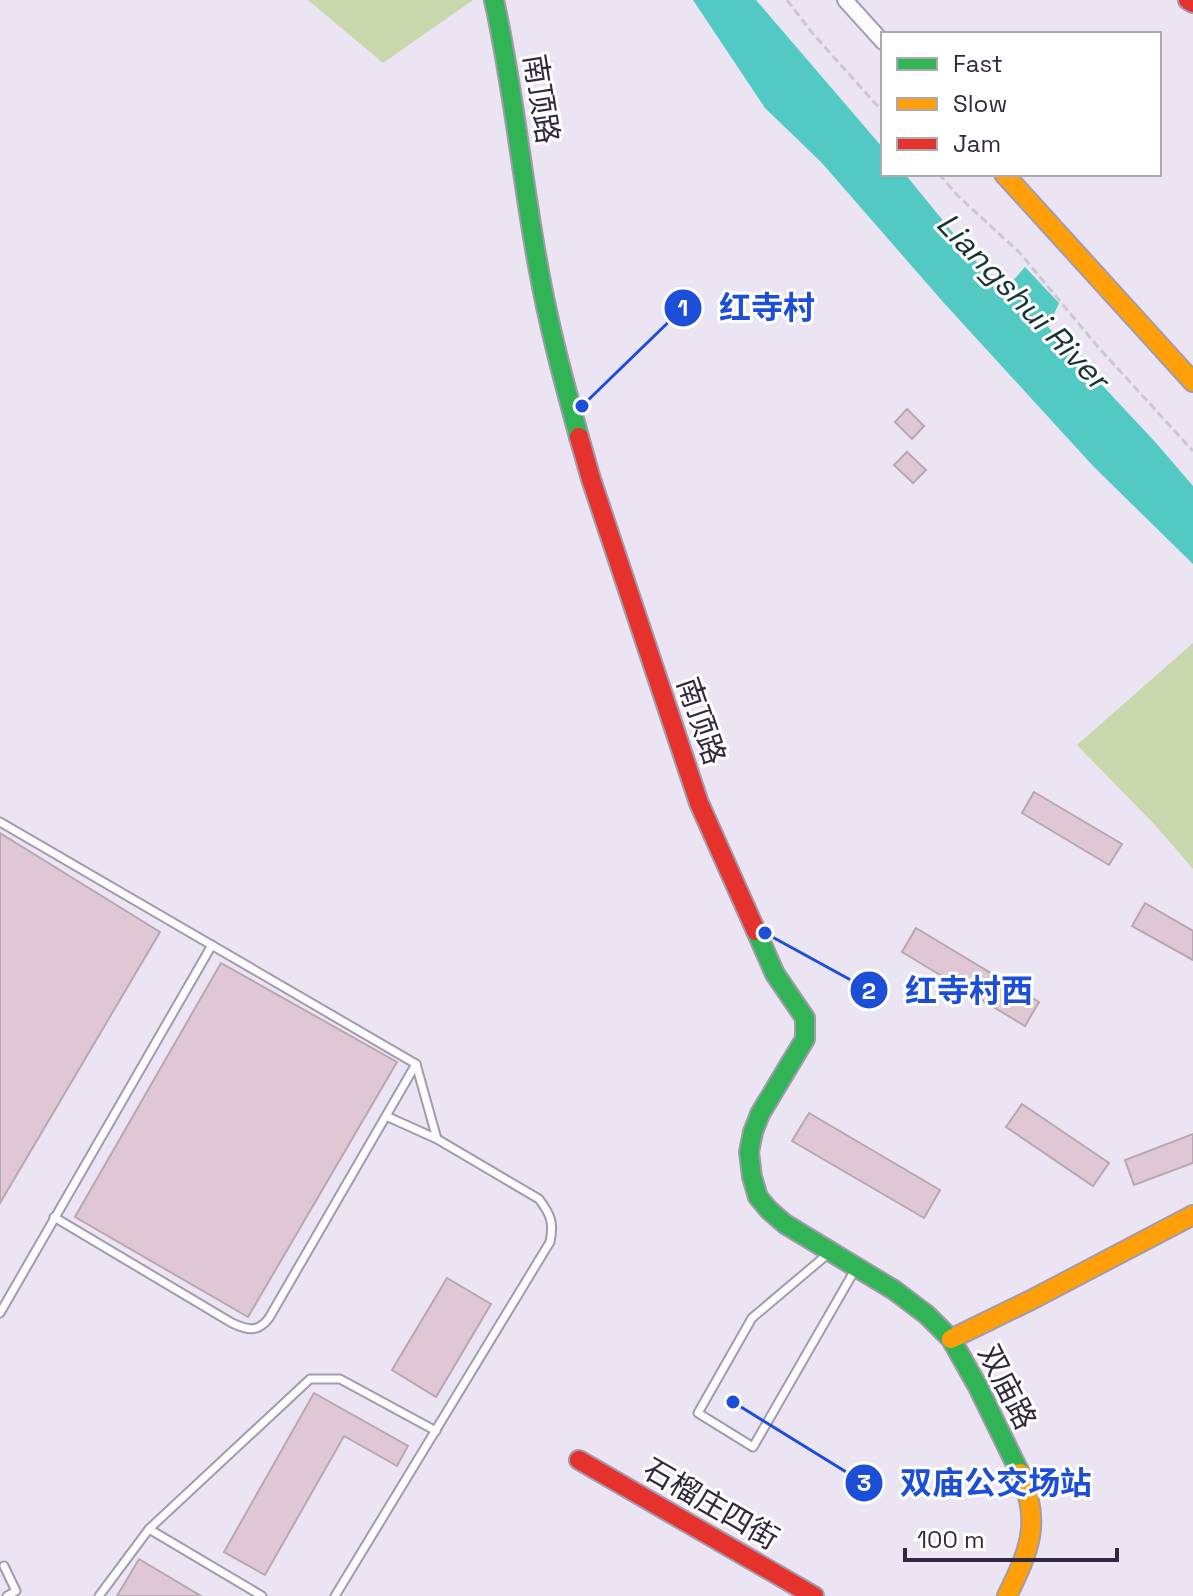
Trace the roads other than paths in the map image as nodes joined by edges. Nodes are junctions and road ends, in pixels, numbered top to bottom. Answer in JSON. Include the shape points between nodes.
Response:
{"nodes":[{"id":1,"x":494,"y":0,"type":"edge"},
{"id":2,"x":845,"y":0,"type":"edge"},
{"id":3,"x":881,"y":40,"type":"edge"},
{"id":4,"x":1006,"y":176,"type":"edge"},
{"id":5,"x":1193,"y":382,"type":"edge"},
{"id":6,"x":0,"y":822,"type":"edge"},
{"id":7,"x":212,"y":945,"type":"junction"},
{"id":8,"x":416,"y":1064,"type":"junction"},
{"id":9,"x":386,"y":1116,"type":"junction"},
{"id":10,"x":437,"y":1139,"type":"junction"},
{"id":11,"x":1193,"y":1215,"type":"edge"},
{"id":12,"x":54,"y":1217,"type":"junction"},
{"id":13,"x":830,"y":1252,"type":"junction"},
{"id":14,"x":856,"y":1267,"type":"junction"},
{"id":15,"x":0,"y":1313,"type":"edge"},
{"id":16,"x":951,"y":1339,"type":"junction"},
{"id":17,"x":436,"y":1431,"type":"junction"},
{"id":18,"x":579,"y":1460,"type":"dead end"},
{"id":19,"x":149,"y":1529,"type":"junction"},
{"id":20,"x":4,"y":1566,"type":"dead end"},
{"id":21,"x":7,"y":1596,"type":"edge"},
{"id":22,"x":99,"y":1596,"type":"edge"},
{"id":23,"x":262,"y":1596,"type":"edge"},
{"id":24,"x":335,"y":1596,"type":"edge"},
{"id":25,"x":814,"y":1596,"type":"edge"},
{"id":26,"x":1007,"y":1596,"type":"edge"}],
"edges":[{"from":1,"to":13,"type":"street","name":"南顶路","via":[[546,308],[591,479],[699,803],[775,974],[805,1018],[805,1039],[753,1132],[752,1177],[769,1210]]},
{"from":2,"to":3,"type":"street"},
{"from":4,"to":5,"type":"street"},
{"from":6,"to":7,"type":"lane"},
{"from":7,"to":8,"type":"lane"},
{"from":7,"to":12,"type":"lane"},
{"from":8,"to":9,"type":"lane"},
{"from":8,"to":10,"type":"lane"},
{"from":9,"to":10,"type":"lane"},
{"from":9,"to":12,"type":"lane","via":[[258,1329],[232,1323]]},
{"from":10,"to":17,"type":"lane","via":[[539,1199],[553,1227],[550,1242]]},
{"from":11,"to":16,"type":"street"},
{"from":12,"to":15,"type":"lane"},
{"from":13,"to":14,"type":"street","name":"南顶路"},
{"from":13,"to":14,"type":"lane","via":[[752,1318],[698,1413],[753,1447]]},
{"from":14,"to":16,"type":"street","name":"南顶路","via":[[905,1298]]},
{"from":16,"to":26,"type":"street","name":"双庙路","via":[[1030,1501],[1026,1557]]},
{"from":17,"to":19,"type":"lane","via":[[340,1379],[310,1379]]},
{"from":17,"to":24,"type":"lane"},
{"from":18,"to":25,"type":"street","name":"石榴庄四街"},
{"from":19,"to":22,"type":"lane"},
{"from":19,"to":23,"type":"lane"},
{"from":20,"to":21,"type":"lane","via":[[16,1591]]}]}
